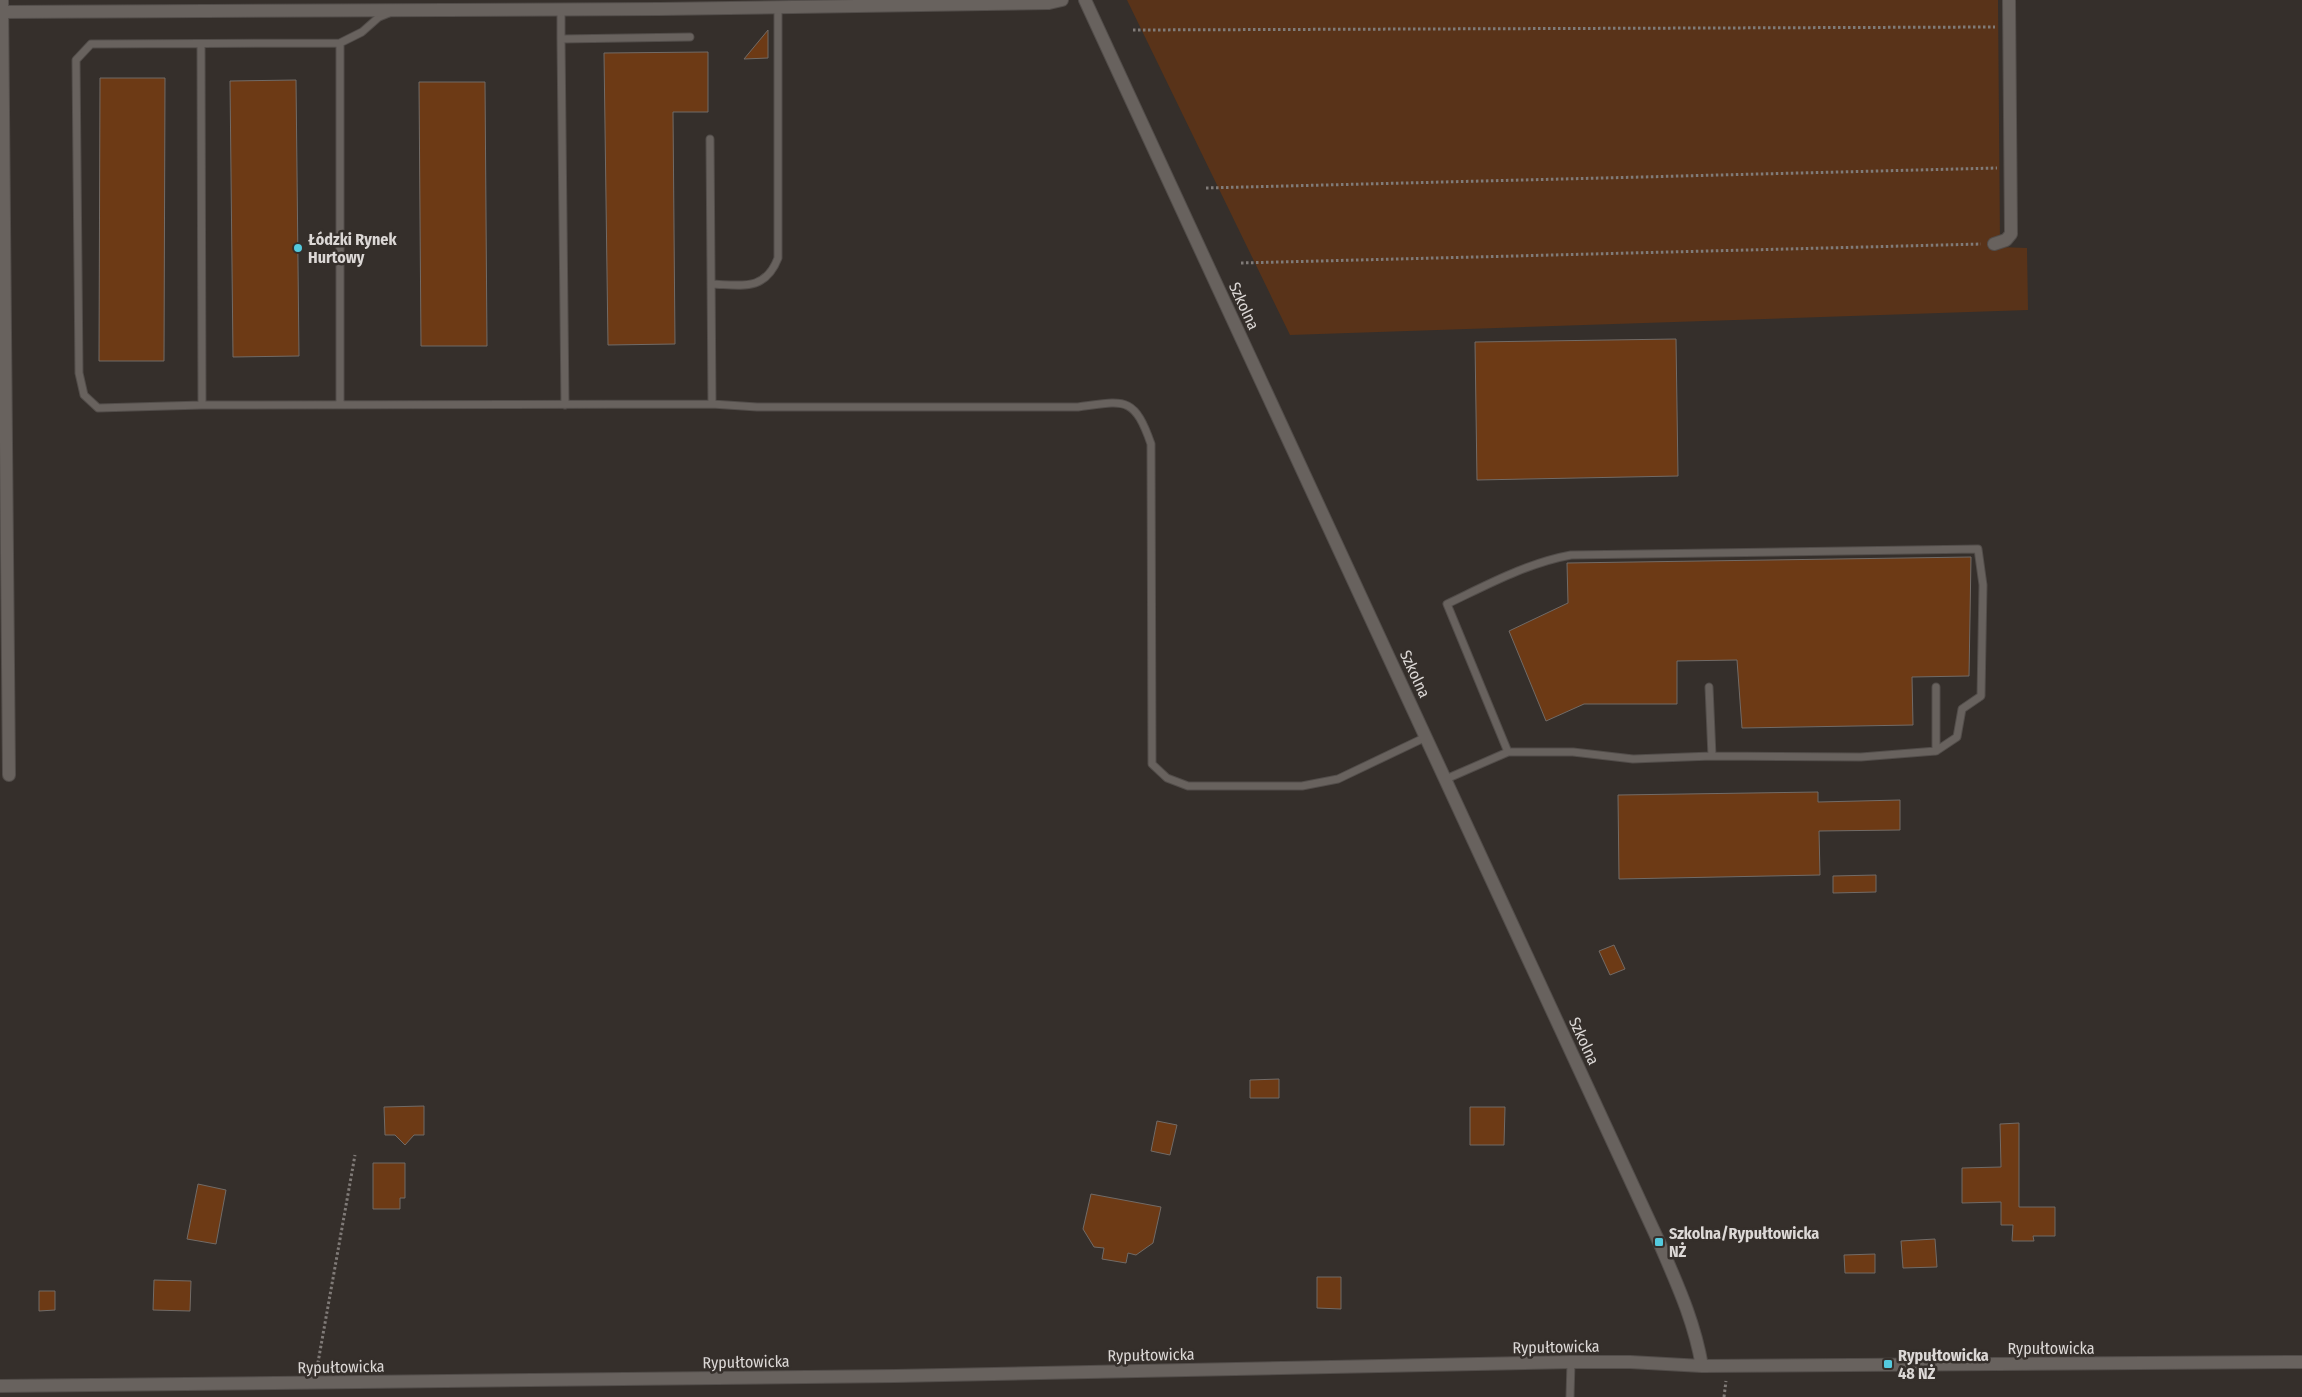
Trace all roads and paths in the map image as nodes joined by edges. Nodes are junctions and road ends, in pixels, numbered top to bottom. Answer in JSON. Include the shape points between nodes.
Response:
{"nodes":[{"id":1,"x":1062,"y":0,"type":"edge"},
{"id":2,"x":1085,"y":0,"type":"edge"},
{"id":3,"x":2010,"y":0,"type":"edge"},
{"id":4,"x":638,"y":4,"type":"edge"},
{"id":5,"x":507,"y":5,"type":"edge"},
{"id":6,"x":2,"y":6,"type":"edge"},
{"id":7,"x":778,"y":7,"type":"junction"},
{"id":8,"x":561,"y":9,"type":"junction"},
{"id":9,"x":397,"y":10,"type":"junction"},
{"id":10,"x":2010,"y":27,"type":"junction"},
{"id":11,"x":1133,"y":30,"type":"dead end"},
{"id":12,"x":690,"y":37,"type":"dead end"},
{"id":13,"x":561,"y":40,"type":"junction"},
{"id":14,"x":340,"y":43,"type":"junction"},
{"id":15,"x":201,"y":44,"type":"junction"},
{"id":16,"x":710,"y":139,"type":"dead end"},
{"id":17,"x":2010,"y":168,"type":"junction"},
{"id":18,"x":1206,"y":188,"type":"dead end"},
{"id":19,"x":1994,"y":244,"type":"joint"},
{"id":20,"x":1241,"y":263,"type":"dead end"},
{"id":21,"x":711,"y":284,"type":"junction"},
{"id":22,"x":712,"y":404,"type":"junction"},
{"id":23,"x":340,"y":405,"type":"junction"},
{"id":24,"x":202,"y":406,"type":"junction"},
{"id":25,"x":565,"y":406,"type":"junction"},
{"id":26,"x":4,"y":585,"type":"edge"},
{"id":27,"x":1709,"y":687,"type":"dead end"},
{"id":28,"x":1936,"y":688,"type":"dead end"},
{"id":29,"x":1426,"y":736,"type":"junction"},
{"id":30,"x":1936,"y":751,"type":"junction"},
{"id":31,"x":1508,"y":752,"type":"junction"},
{"id":32,"x":1712,"y":756,"type":"junction"},
{"id":33,"x":9,"y":776,"type":"dead end"},
{"id":34,"x":1446,"y":779,"type":"junction"},
{"id":35,"x":355,"y":1154,"type":"dead end"},
{"id":36,"x":1571,"y":1362,"type":"junction"},
{"id":37,"x":2302,"y":1362,"type":"edge"},
{"id":38,"x":1702,"y":1366,"type":"junction"},
{"id":39,"x":314,"y":1383,"type":"junction"},
{"id":40,"x":0,"y":1386,"type":"edge"},
{"id":41,"x":1570,"y":1397,"type":"edge"}],
"edges":[{"from":1,"to":7,"type":"street","via":[[1049,3]]},
{"from":2,"to":29,"type":"street","name":"Szkolna"},
{"from":3,"to":10,"type":"street"},
{"from":4,"to":7,"type":"street"},
{"from":4,"to":8,"type":"street"},
{"from":5,"to":8,"type":"street"},
{"from":5,"to":9,"type":"street"},
{"from":6,"to":9,"type":"street"},
{"from":6,"to":26,"type":"street"},
{"from":7,"to":21,"type":"lane","via":[[778,258],[773,272],[762,282]]},
{"from":8,"to":13,"type":"lane"},
{"from":9,"to":14,"type":"lane","via":[[379,17],[362,32]]},
{"from":10,"to":11,"type":"path"},
{"from":10,"to":17,"type":"street"},
{"from":12,"to":13,"type":"lane"},
{"from":13,"to":25,"type":"lane"},
{"from":14,"to":15,"type":"lane"},
{"from":14,"to":23,"type":"lane"},
{"from":15,"to":24,"type":"lane"},
{"from":15,"to":24,"type":"lane","via":[[91,44],[76,60],[76,70],[79,373],[84,395],[98,408]]},
{"from":16,"to":21,"type":"lane"},
{"from":17,"to":18,"type":"path"},
{"from":17,"to":19,"type":"street","via":[[2011,234],[2006,240]]},
{"from":19,"to":20,"type":"path"},
{"from":21,"to":22,"type":"lane"},
{"from":22,"to":25,"type":"lane"},
{"from":22,"to":29,"type":"lane","via":[[757,407],[1078,407],[1112,402],[1127,404],[1142,418],[1151,444],[1152,764],[1167,778],[1188,786],[1302,786],[1338,779]]},
{"from":23,"to":24,"type":"lane"},
{"from":23,"to":25,"type":"lane"},
{"from":26,"to":33,"type":"street"},
{"from":27,"to":32,"type":"lane"},
{"from":28,"to":30,"type":"lane"},
{"from":29,"to":34,"type":"street","name":"Szkolna"},
{"from":30,"to":31,"type":"lane","via":[[1957,737],[1962,709],[1981,696],[1983,585],[1978,549],[1572,555],[1548,559],[1525,568],[1447,604]]},
{"from":30,"to":32,"type":"lane","via":[[1861,757]]},
{"from":31,"to":32,"type":"lane","via":[[1573,752],[1633,758]]},
{"from":31,"to":34,"type":"lane"},
{"from":34,"to":38,"type":"street","name":"Szkolna","via":[[1687,1304]]},
{"from":35,"to":39,"type":"path"},
{"from":36,"to":38,"type":"street","name":"Rypułtowicka"},
{"from":36,"to":39,"type":"street","name":"Rypułtowicka","via":[[905,1376]]},
{"from":36,"to":41,"type":"lane"},
{"from":37,"to":38,"type":"street","name":"Rypułtowicka"},
{"from":39,"to":40,"type":"street","name":"Rypułtowicka"}]}
